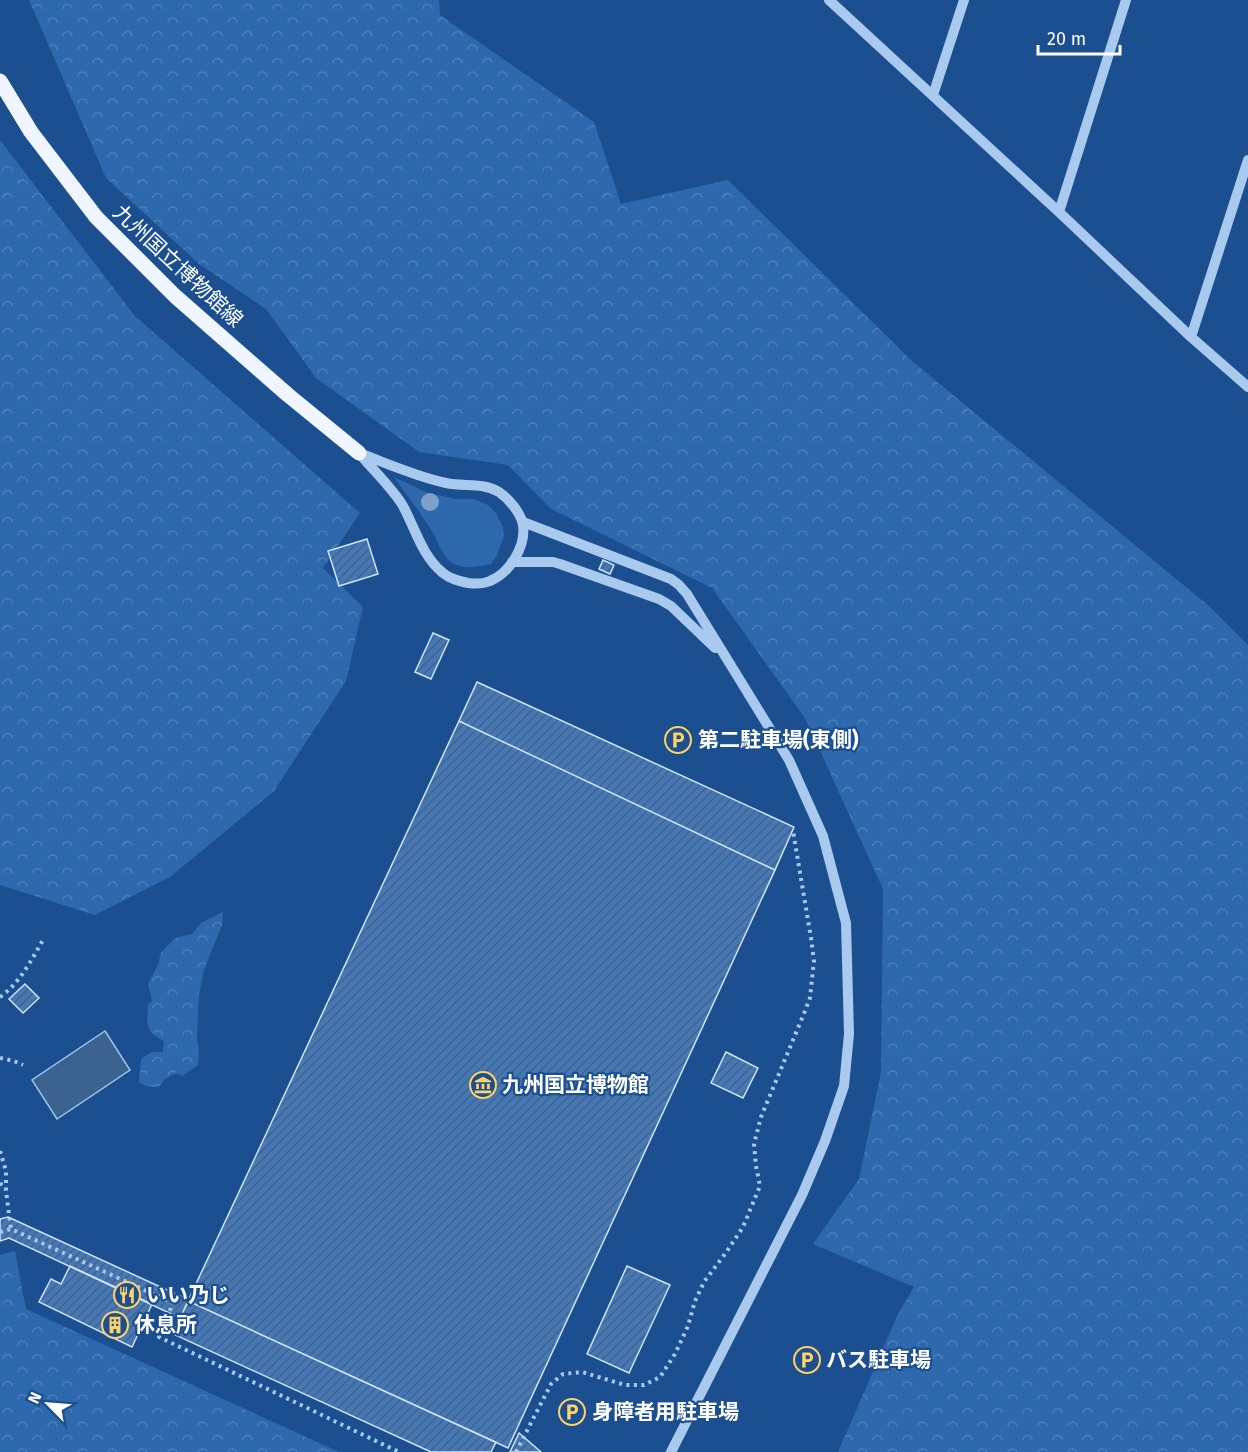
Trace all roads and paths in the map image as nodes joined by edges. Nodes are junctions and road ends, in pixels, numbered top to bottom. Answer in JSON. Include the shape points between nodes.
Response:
{"nodes":[{"id":1,"x":829,"y":0,"type":"edge"},
{"id":2,"x":964,"y":0,"type":"edge"},
{"id":3,"x":1126,"y":0,"type":"edge"},
{"id":4,"x":0,"y":81,"type":"edge"},
{"id":5,"x":933,"y":95,"type":"junction"},
{"id":6,"x":1248,"y":160,"type":"edge"},
{"id":7,"x":1059,"y":212,"type":"junction"},
{"id":8,"x":1191,"y":337,"type":"junction"},
{"id":9,"x":1248,"y":387,"type":"edge"},
{"id":10,"x":359,"y":453,"type":"junction"},
{"id":11,"x":523,"y":522,"type":"junction"},
{"id":12,"x":512,"y":562,"type":"junction"},
{"id":13,"x":723,"y":655,"type":"junction"},
{"id":14,"x":793,"y":831,"type":"dead end"},
{"id":15,"x":44,"y":938,"type":"dead end"},
{"id":16,"x":0,"y":997,"type":"edge"},
{"id":17,"x":0,"y":1058,"type":"edge"},
{"id":18,"x":23,"y":1065,"type":"dead end"},
{"id":19,"x":0,"y":1151,"type":"edge"},
{"id":20,"x":0,"y":1183,"type":"edge"},
{"id":21,"x":6,"y":1191,"type":"junction"},
{"id":22,"x":11,"y":1229,"type":"junction"},
{"id":23,"x":0,"y":1232,"type":"edge"},
{"id":24,"x":399,"y":1452,"type":"edge"},
{"id":25,"x":516,"y":1452,"type":"edge"},
{"id":26,"x":671,"y":1452,"type":"edge"}],
"edges":[{"from":1,"to":5,"type":"street"},
{"from":2,"to":5,"type":"street"},
{"from":3,"to":7,"type":"street"},
{"from":4,"to":10,"type":"main road","name":"九州国立博物館線","via":[[32,132],[96,217],[175,296]]},
{"from":5,"to":7,"type":"street"},
{"from":6,"to":8,"type":"street"},
{"from":7,"to":8,"type":"street"},
{"from":8,"to":9,"type":"street"},
{"from":10,"to":11,"type":"street","via":[[447,483],[491,488],[502,494]]},
{"from":10,"to":12,"type":"street","via":[[402,505],[425,552],[442,573],[476,584],[491,581]]},
{"from":11,"to":12,"type":"street","via":[[524,533]]},
{"from":11,"to":13,"type":"street","via":[[671,579],[695,606]]},
{"from":12,"to":13,"type":"street","via":[[553,562],[659,599]]},
{"from":13,"to":26,"type":"street","via":[[789,760],[823,836],[846,923],[849,1034],[844,1086],[802,1196]]},
{"from":14,"to":25,"type":"path","via":[[812,938],[810,998],[761,1117],[754,1144],[760,1186],[743,1227],[704,1282],[684,1335],[660,1377],[644,1385],[625,1385],[582,1372],[562,1374],[551,1383]]},
{"from":15,"to":16,"type":"path","via":[[18,979]]},
{"from":17,"to":18,"type":"path"},
{"from":19,"to":21,"type":"path"},
{"from":20,"to":21,"type":"path"},
{"from":21,"to":22,"type":"path"},
{"from":22,"to":23,"type":"path"},
{"from":22,"to":24,"type":"path","via":[[173,1303],[159,1337]]}]}
